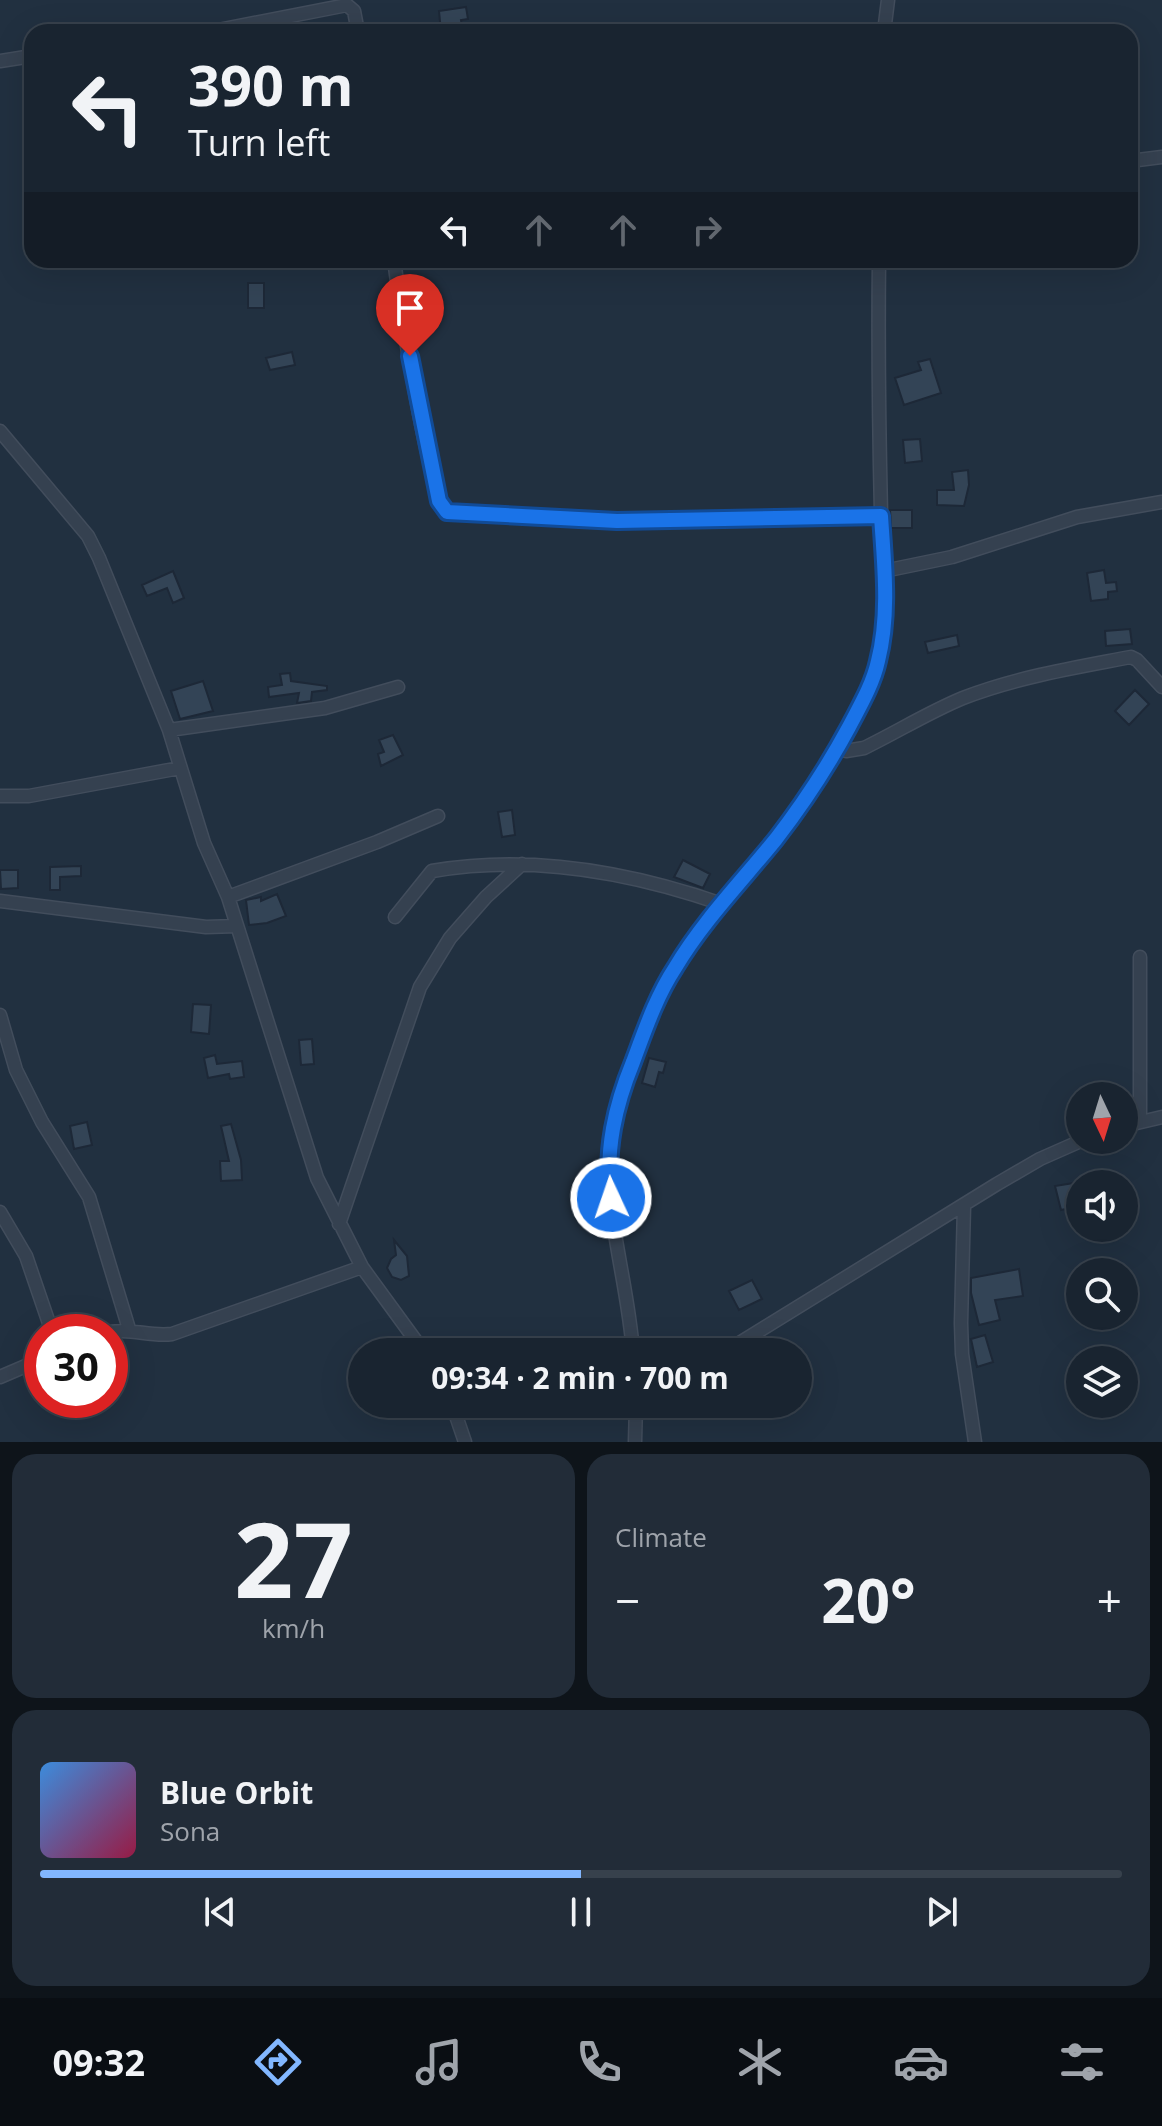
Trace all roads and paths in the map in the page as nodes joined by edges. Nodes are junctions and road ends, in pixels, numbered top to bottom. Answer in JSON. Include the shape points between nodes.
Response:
{"nodes":[{"id":1,"x":888,"y":0,"type":"edge"},
{"id":2,"x":249,"y":24,"type":"edge"},
{"id":3,"x":356,"y":24,"type":"edge"},
{"id":4,"x":885,"y":24,"type":"edge"},
{"id":5,"x":24,"y":57,"type":"edge"},
{"id":6,"x":0,"y":61,"type":"edge"},
{"id":7,"x":1162,"y":157,"type":"edge"},
{"id":8,"x":1138,"y":160,"type":"edge"},
{"id":9,"x":395,"y":268,"type":"edge"},
{"id":10,"x":879,"y":268,"type":"edge"},
{"id":11,"x":0,"y":431,"type":"edge"},
{"id":12,"x":1162,"y":502,"type":"edge"},
{"id":13,"x":881,"y":516,"type":"junction"},
{"id":14,"x":884,"y":571,"type":"junction"},
{"id":15,"x":398,"y":687,"type":"dead end"},
{"id":16,"x":1162,"y":687,"type":"edge"},
{"id":17,"x":169,"y":730,"type":"junction"},
{"id":18,"x":838,"y":748,"type":"junction"},
{"id":19,"x":180,"y":768,"type":"junction"},
{"id":20,"x":0,"y":796,"type":"edge"},
{"id":21,"x":438,"y":816,"type":"dead end"},
{"id":22,"x":522,"y":864,"type":"junction"},
{"id":23,"x":228,"y":897,"type":"junction"},
{"id":24,"x":0,"y":901,"type":"edge"},
{"id":25,"x":722,"y":904,"type":"junction"},
{"id":26,"x":395,"y":917,"type":"dead end"},
{"id":27,"x":237,"y":926,"type":"junction"},
{"id":28,"x":1140,"y":957,"type":"dead end"},
{"id":29,"x":0,"y":1015,"type":"edge"},
{"id":30,"x":1162,"y":1117,"type":"edge"},
{"id":31,"x":1140,"y":1120,"type":"joint"},
{"id":32,"x":1066,"y":1148,"type":"edge"},
{"id":33,"x":964,"y":1206,"type":"junction"},
{"id":34,"x":1,"y":1216,"type":"edge"},
{"id":35,"x":339,"y":1224,"type":"junction"},
{"id":36,"x":362,"y":1267,"type":"junction"},
{"id":37,"x":46,"y":1314,"type":"edge"},
{"id":38,"x":129,"y":1329,"type":"joint"},
{"id":39,"x":414,"y":1338,"type":"edge"},
{"id":40,"x":632,"y":1338,"type":"edge"},
{"id":41,"x":747,"y":1338,"type":"edge"},
{"id":42,"x":24,"y":1367,"type":"edge"},
{"id":43,"x":0,"y":1377,"type":"edge"},
{"id":44,"x":457,"y":1418,"type":"edge"},
{"id":45,"x":636,"y":1418,"type":"edge"},
{"id":46,"x":465,"y":1442,"type":"edge"},
{"id":47,"x":635,"y":1442,"type":"edge"},
{"id":48,"x":975,"y":1442,"type":"edge"}],
"edges":[{"from":1,"to":4,"type":"street"},
{"from":2,"to":3,"type":"street","via":[[347,5]]},
{"from":5,"to":6,"type":"street"},
{"from":7,"to":8,"type":"street"},
{"from":9,"to":13,"type":"street","via":[[423,429],[439,501],[447,512],[617,521]]},
{"from":10,"to":13,"type":"street"},
{"from":11,"to":17,"type":"street","via":[[88,536]]},
{"from":12,"to":14,"type":"street","via":[[1077,517],[966,553]]},
{"from":13,"to":14,"type":"street"},
{"from":14,"to":18,"type":"street","via":[[878,662]]},
{"from":15,"to":17,"type":"street","via":[[325,708]]},
{"from":16,"to":18,"type":"street","via":[[1131,657],[1072,668],[964,698],[864,748]]},
{"from":17,"to":19,"type":"street"},
{"from":18,"to":25,"type":"street"},
{"from":19,"to":20,"type":"street","via":[[29,796]]},
{"from":19,"to":23,"type":"street"},
{"from":21,"to":23,"type":"street"},
{"from":22,"to":25,"type":"street","via":[[637,879]]},
{"from":22,"to":26,"type":"street","via":[[432,871]]},
{"from":22,"to":35,"type":"street","via":[[450,938],[420,987]]},
{"from":23,"to":27,"type":"street"},
{"from":24,"to":27,"type":"street","via":[[206,927]]},
{"from":25,"to":40,"type":"street","via":[[657,998],[609,1139],[608,1179]]},
{"from":27,"to":35,"type":"street","via":[[317,1178]]},
{"from":28,"to":31,"type":"street"},
{"from":29,"to":38,"type":"street","via":[[16,1070],[89,1197]]},
{"from":30,"to":31,"type":"street"},
{"from":32,"to":33,"type":"street"},
{"from":33,"to":41,"type":"street"},
{"from":33,"to":48,"type":"street","via":[[962,1354]]},
{"from":34,"to":37,"type":"street","via":[[26,1256]]},
{"from":35,"to":36,"type":"street"},
{"from":36,"to":38,"type":"street","via":[[172,1334]]},
{"from":36,"to":39,"type":"street"},
{"from":42,"to":43,"type":"street"},
{"from":44,"to":46,"type":"street"},
{"from":45,"to":47,"type":"street"}]}
